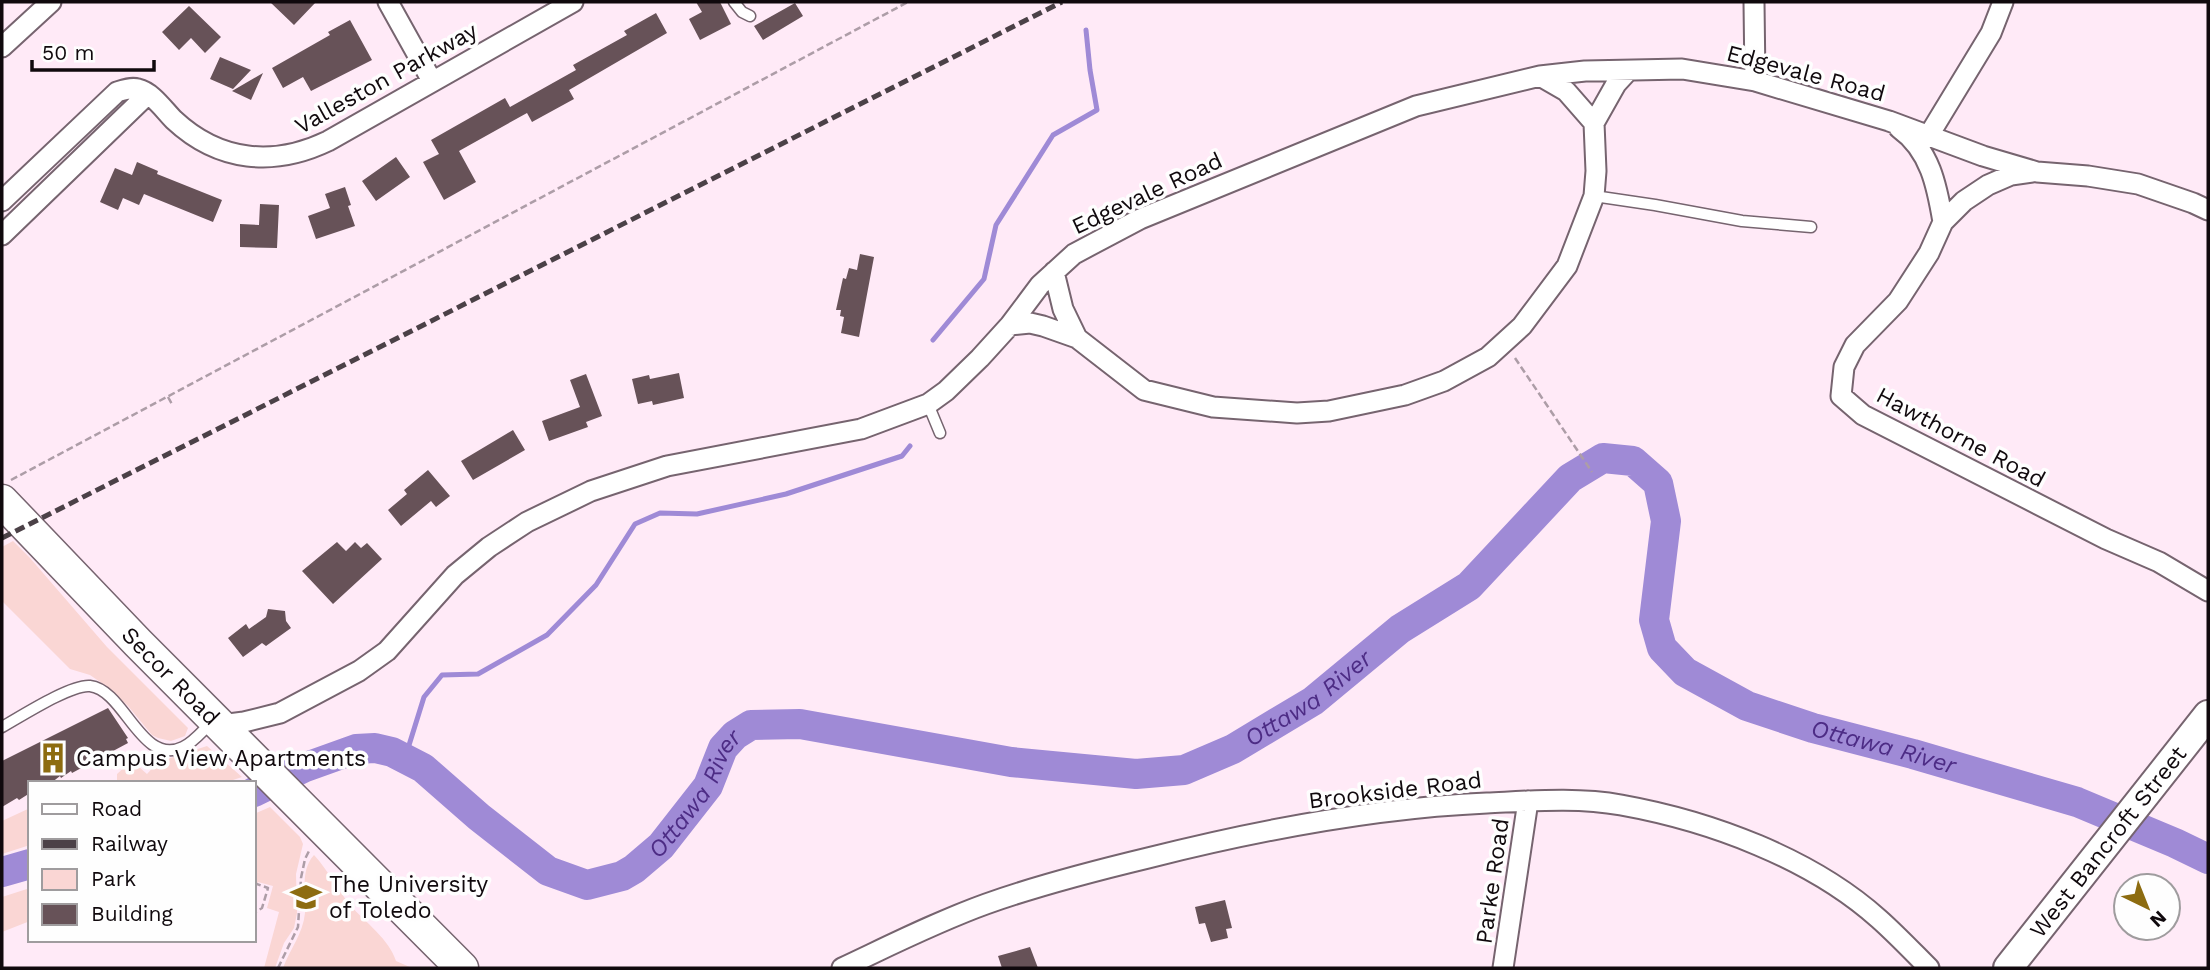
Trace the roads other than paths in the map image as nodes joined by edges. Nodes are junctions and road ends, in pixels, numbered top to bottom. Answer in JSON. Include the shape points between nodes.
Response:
{"nodes":[{"id":1,"x":51,"y":2,"type":"edge"},
{"id":2,"x":388,"y":2,"type":"edge"},
{"id":3,"x":573,"y":2,"type":"edge"},
{"id":4,"x":734,"y":2,"type":"edge"},
{"id":5,"x":1754,"y":2,"type":"edge"},
{"id":6,"x":2003,"y":2,"type":"edge"},
{"id":7,"x":750,"y":16,"type":"dead end"},
{"id":8,"x":2,"y":47,"type":"edge"},
{"id":9,"x":1628,"y":71,"type":"junction"},
{"id":10,"x":1540,"y":76,"type":"junction"},
{"id":11,"x":1755,"y":80,"type":"junction"},
{"id":12,"x":432,"y":81,"type":"junction"},
{"id":13,"x":148,"y":94,"type":"junction"},
{"id":14,"x":1889,"y":121,"type":"junction"},
{"id":15,"x":1594,"y":123,"type":"junction"},
{"id":16,"x":1929,"y":135,"type":"junction"},
{"id":17,"x":2037,"y":172,"type":"junction"},
{"id":18,"x":26,"y":178,"type":"junction"},
{"id":19,"x":43,"y":195,"type":"junction"},
{"id":20,"x":1594,"y":196,"type":"junction"},
{"id":21,"x":2,"y":201,"type":"edge"},
{"id":22,"x":2208,"y":211,"type":"edge"},
{"id":23,"x":1943,"y":222,"type":"junction"},
{"id":24,"x":1811,"y":227,"type":"dead end"},
{"id":25,"x":2,"y":235,"type":"edge"},
{"id":26,"x":1054,"y":272,"type":"junction"},
{"id":27,"x":1010,"y":325,"type":"junction"},
{"id":28,"x":1077,"y":338,"type":"junction"},
{"id":29,"x":928,"y":404,"type":"junction"},
{"id":30,"x":940,"y":433,"type":"dead end"},
{"id":31,"x":7,"y":490,"type":"edge"},
{"id":32,"x":2208,"y":591,"type":"edge"},
{"id":33,"x":2208,"y":715,"type":"edge"},
{"id":34,"x":218,"y":722,"type":"junction"},
{"id":35,"x":2,"y":727,"type":"edge"},
{"id":36,"x":1528,"y":802,"type":"junction"},
{"id":37,"x":462,"y":968,"type":"edge"},
{"id":38,"x":842,"y":968,"type":"edge"},
{"id":39,"x":1503,"y":968,"type":"edge"},
{"id":40,"x":1929,"y":968,"type":"edge"},
{"id":41,"x":2008,"y":968,"type":"edge"}],
"edges":[{"from":1,"to":8,"type":"street"},
{"from":2,"to":12,"type":"street"},
{"from":3,"to":12,"type":"street","name":"Valleston Parkway"},
{"from":4,"to":7,"type":"lane"},
{"from":5,"to":11,"type":"street"},
{"from":6,"to":16,"type":"street","via":[[1991,33]]},
{"from":9,"to":10,"type":"street","name":"Edgevale Road"},
{"from":9,"to":11,"type":"street","name":"Edgevale Road","via":[[1682,69]]},
{"from":9,"to":15,"type":"street"},
{"from":10,"to":15,"type":"street","via":[[1566,91]]},
{"from":10,"to":26,"type":"street","name":"Edgevale Road","via":[[1416,106],[1210,189],[1074,254]]},
{"from":11,"to":14,"type":"street","name":"Edgevale Road"},
{"from":12,"to":13,"type":"street","name":"Valleston Parkway","via":[[311,149],[267,157],[216,149],[176,122]]},
{"from":13,"to":18,"type":"street","via":[[138,89],[117,92]]},
{"from":13,"to":19,"type":"street"},
{"from":14,"to":16,"type":"street","name":"Edgevale Road"},
{"from":14,"to":23,"type":"street","via":[[1921,151],[1938,191]]},
{"from":15,"to":20,"type":"street"},
{"from":16,"to":17,"type":"street","name":"Edgevale Road"},
{"from":17,"to":22,"type":"street","name":"Edgevale Road","via":[[2138,184]]},
{"from":17,"to":23,"type":"street","name":"Hawthorne Road","via":[[2011,174],[1988,185]]},
{"from":18,"to":19,"type":"street"},
{"from":18,"to":21,"type":"street"},
{"from":19,"to":25,"type":"street"},
{"from":20,"to":24,"type":"lane","via":[[1742,221]]},
{"from":20,"to":28,"type":"street","via":[[1567,266],[1522,326],[1488,357],[1424,389],[1329,411],[1213,407],[1144,390]]},
{"from":23,"to":32,"type":"street","name":"Hawthorne Road","via":[[1898,301],[1855,345],[1844,367],[1841,396],[1863,415],[2159,562]]},
{"from":26,"to":27,"type":"street","name":"Edgevale Road"},
{"from":26,"to":28,"type":"street","via":[[1063,309]]},
{"from":27,"to":28,"type":"street","via":[[1030,323]]},
{"from":27,"to":29,"type":"street","name":"Edgevale Road"},
{"from":29,"to":30,"type":"lane"},
{"from":29,"to":34,"type":"street","name":"Edgevale Road","via":[[862,429],[667,466],[591,491],[527,522],[489,547],[455,575],[387,651],[359,671],[280,713],[244,722]]},
{"from":31,"to":34,"type":"main road","name":"Secor Road"},
{"from":33,"to":41,"type":"main road","name":"West Bancroft Street"},
{"from":34,"to":35,"type":"lane","via":[[183,747],[162,748],[150,743],[111,697],[86,686]]},
{"from":34,"to":37,"type":"main road","name":"Secor Road"},
{"from":36,"to":38,"type":"street","name":"Brookside Road","via":[[1366,815],[1181,850],[987,904]]},
{"from":36,"to":39,"type":"street","name":"Parke Road"},
{"from":36,"to":40,"type":"street","name":"Brookside Road","via":[[1619,804],[1760,846],[1844,892]]}]}
